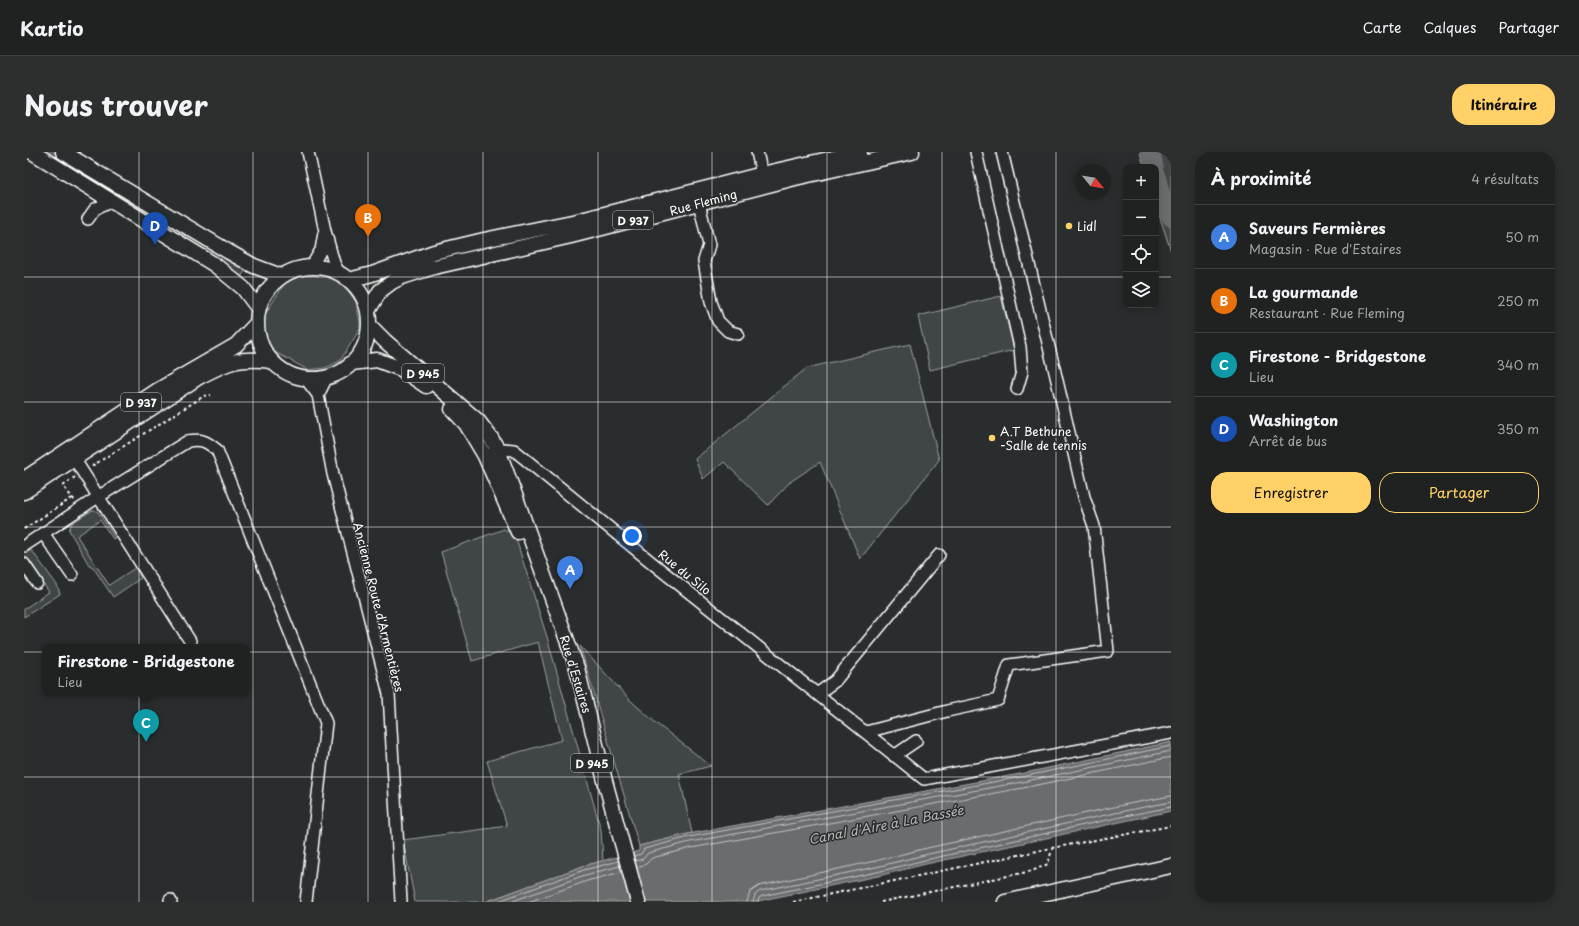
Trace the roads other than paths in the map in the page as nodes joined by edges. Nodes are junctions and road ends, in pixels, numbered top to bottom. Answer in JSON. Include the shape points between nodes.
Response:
{"nodes":[{"id":1,"x":32,"y":152,"type":"edge"},
{"id":2,"x":63,"y":152,"type":"edge"},
{"id":3,"x":308,"y":152,"type":"edge"},
{"id":4,"x":757,"y":152,"type":"edge"},
{"id":5,"x":860,"y":152,"type":"edge"},
{"id":6,"x":912,"y":152,"type":"edge"},
{"id":7,"x":976,"y":152,"type":"edge"},
{"id":8,"x":1002,"y":152,"type":"edge"},
{"id":9,"x":762,"y":175,"type":"junction"},
{"id":10,"x":112,"y":201,"type":"junction"},
{"id":11,"x":699,"y":203,"type":"junction"},
{"id":12,"x":88,"y":219,"type":"dead end"},
{"id":13,"x":179,"y":223,"type":"junction"},
{"id":14,"x":325,"y":231,"type":"junction"},
{"id":15,"x":169,"y":236,"type":"junction"},
{"id":16,"x":311,"y":267,"type":"junction"},
{"id":17,"x":281,"y":276,"type":"junction"},
{"id":18,"x":344,"y":276,"type":"junction"},
{"id":19,"x":258,"y":308,"type":"junction"},
{"id":20,"x":368,"y":311,"type":"junction"},
{"id":21,"x":256,"y":324,"type":"junction"},
{"id":22,"x":369,"y":325,"type":"junction"},
{"id":23,"x":738,"y":334,"type":"dead end"},
{"id":24,"x":272,"y":361,"type":"junction"},
{"id":25,"x":351,"y":363,"type":"junction"},
{"id":26,"x":327,"y":377,"type":"junction"},
{"id":27,"x":306,"y":378,"type":"junction"},
{"id":28,"x":1017,"y":389,"type":"dead end"},
{"id":29,"x":318,"y":396,"type":"junction"},
{"id":30,"x":498,"y":450,"type":"junction"},
{"id":31,"x":71,"y":454,"type":"junction"},
{"id":32,"x":485,"y":456,"type":"junction"},
{"id":33,"x":24,"y":479,"type":"edge"},
{"id":34,"x":24,"y":492,"type":"edge"},
{"id":35,"x":98,"y":497,"type":"junction"},
{"id":36,"x":43,"y":533,"type":"junction"},
{"id":37,"x":24,"y":546,"type":"edge"},
{"id":38,"x":939,"y":555,"type":"dead end"},
{"id":39,"x":24,"y":564,"type":"edge"},
{"id":40,"x":72,"y":575,"type":"dead end"},
{"id":41,"x":37,"y":583,"type":"dead end"},
{"id":42,"x":190,"y":641,"type":"dead end"},
{"id":43,"x":817,"y":694,"type":"junction"},
{"id":44,"x":866,"y":732,"type":"junction"},
{"id":45,"x":1171,"y":733,"type":"edge"},
{"id":46,"x":916,"y":741,"type":"dead end"},
{"id":47,"x":894,"y":756,"type":"junction"},
{"id":48,"x":622,"y":856,"type":"junction"},
{"id":49,"x":1171,"y":866,"type":"edge"},
{"id":50,"x":401,"y":901,"type":"dead end"},
{"id":51,"x":306,"y":902,"type":"edge"},
{"id":52,"x":630,"y":902,"type":"edge"},
{"id":53,"x":638,"y":902,"type":"edge"},
{"id":54,"x":1005,"y":902,"type":"edge"}],
"edges":[{"from":1,"to":10,"type":"main road"},
{"from":2,"to":13,"type":"main road"},
{"from":3,"to":14,"type":"street"},
{"from":4,"to":9,"type":"street"},
{"from":5,"to":9,"type":"main road","name":"Rue Fleming","number":"D 937"},
{"from":6,"to":11,"type":"main road","name":"Rue Fleming","number":"D 937"},
{"from":7,"to":28,"type":"street","via":[[1020,347],[1022,372]]},
{"from":8,"to":44,"type":"street","via":[[1084,497],[1094,526],[1108,651],[1009,665],[998,700]]},
{"from":9,"to":18,"type":"main road","name":"Rue Fleming","number":"D 937","via":[[577,221],[434,252],[372,274]]},
{"from":10,"to":12,"type":"street","via":[[95,209]]},
{"from":10,"to":15,"type":"main road"},
{"from":11,"to":20,"type":"main road","name":"Rue Fleming","number":"D 937","via":[[402,277],[380,291]]},
{"from":11,"to":23,"type":"street","via":[[709,245],[704,261],[711,302],[718,321],[728,331]]},
{"from":13,"to":15,"type":"street"},
{"from":13,"to":17,"type":"main road","via":[[254,266]]},
{"from":14,"to":16,"type":"street","via":[[321,250]]},
{"from":14,"to":18,"type":"street","via":[[334,263]]},
{"from":15,"to":19,"type":"main road","via":[[234,279]]},
{"from":16,"to":17,"type":"main road","via":[[294,270]]},
{"from":16,"to":18,"type":"main road","via":[[319,267]]},
{"from":17,"to":19,"type":"main road","via":[[263,296]]},
{"from":18,"to":20,"type":"main road","via":[[358,289]]},
{"from":19,"to":21,"type":"main road"},
{"from":20,"to":22,"type":"main road"},
{"from":21,"to":24,"type":"main road","via":[[260,341]]},
{"from":21,"to":31,"type":"main road","number":"D 937","via":[[236,346],[158,390]]},
{"from":22,"to":25,"type":"main road","via":[[364,346]]},
{"from":22,"to":30,"type":"main road","number":"D 945","via":[[478,421]]},
{"from":24,"to":27,"type":"main road","via":[[282,370]]},
{"from":24,"to":31,"type":"main road","number":"D 937","via":[[246,359],[227,363],[199,377]]},
{"from":25,"to":26,"type":"main road"},
{"from":25,"to":32,"type":"main road","number":"D 945","via":[[377,360],[401,369],[432,389],[466,424]]},
{"from":26,"to":27,"type":"main road"},
{"from":26,"to":29,"type":"street"},
{"from":27,"to":29,"type":"street","name":"Ancienne Route d'Armentières"},
{"from":29,"to":50,"type":"street","name":"Ancienne Route d'Armentières","via":[[333,474],[389,694]]},
{"from":30,"to":32,"type":"street"},
{"from":30,"to":43,"type":"street","name":"Rue du Silo","via":[[514,450]]},
{"from":30,"to":48,"type":"main road","name":"Rue d'Estaires","number":"D 945","via":[[576,668]]},
{"from":31,"to":33,"type":"main road","number":"D 937"},
{"from":31,"to":34,"type":"main road","number":"D 937"},
{"from":31,"to":35,"type":"street"},
{"from":32,"to":48,"type":"main road","number":"D 945","via":[[515,522],[567,669]]},
{"from":35,"to":36,"type":"street"},
{"from":35,"to":42,"type":"street"},
{"from":35,"to":51,"type":"street","via":[[188,441],[199,439],[216,450],[326,723]]},
{"from":36,"to":37,"type":"street"},
{"from":36,"to":40,"type":"street"},
{"from":38,"to":43,"type":"street","via":[[835,681]]},
{"from":39,"to":41,"type":"street"},
{"from":43,"to":44,"type":"street","name":"Rue du Silo"},
{"from":44,"to":47,"type":"street","name":"Rue du Silo"},
{"from":45,"to":47,"type":"street","name":"Rue du Silo","via":[[924,779]]},
{"from":46,"to":47,"type":"street"},
{"from":48,"to":52,"type":"main road","number":"D 945"},
{"from":48,"to":53,"type":"main road","name":"Rue d'Estaires","number":"D 945"},
{"from":49,"to":54,"type":"main road"}]}
